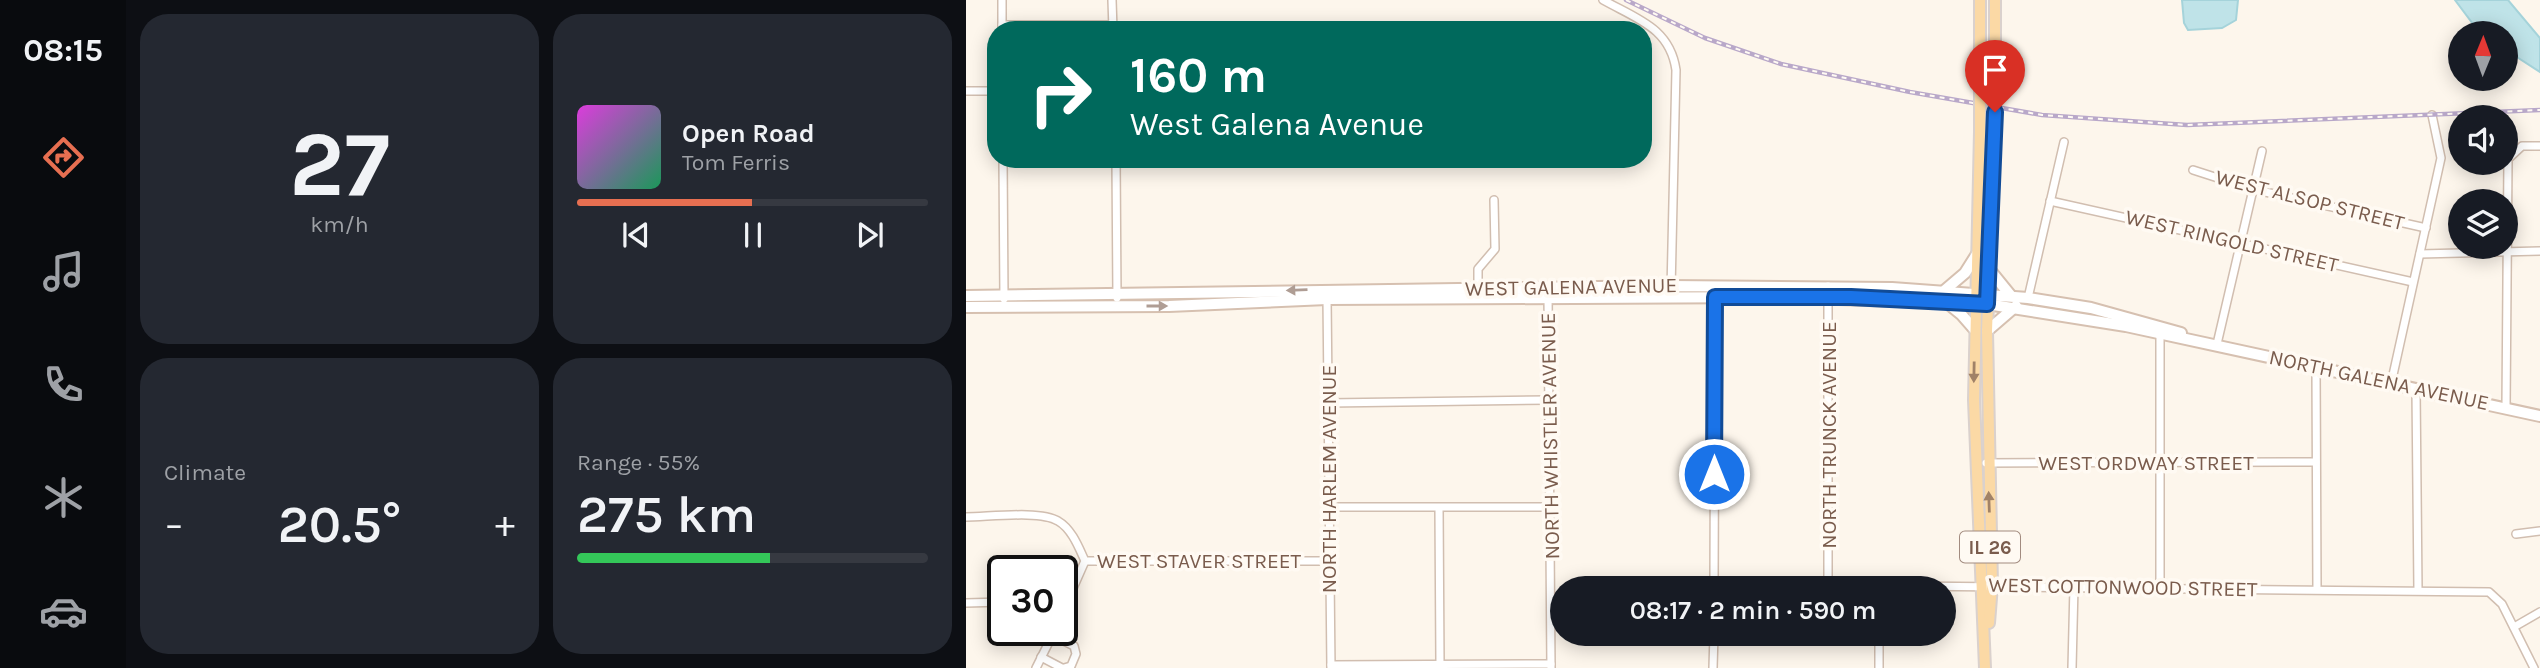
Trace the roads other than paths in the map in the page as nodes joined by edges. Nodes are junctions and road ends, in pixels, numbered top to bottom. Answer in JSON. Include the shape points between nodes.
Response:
{"nodes":[{"id":1,"x":1002,"y":0,"type":"edge"},
{"id":2,"x":1112,"y":0,"type":"edge"},
{"id":3,"x":1603,"y":0,"type":"edge"},
{"id":4,"x":1980,"y":0,"type":"edge"},
{"id":5,"x":1995,"y":0,"type":"edge"},
{"id":6,"x":1002,"y":21,"type":"edge"},
{"id":7,"x":1113,"y":21,"type":"edge"},
{"id":8,"x":1639,"y":21,"type":"edge"},
{"id":9,"x":1652,"y":28,"type":"edge"},
{"id":10,"x":966,"y":91,"type":"edge"},
{"id":11,"x":987,"y":91,"type":"edge"},
{"id":12,"x":2431,"y":115,"type":"dead end"},
{"id":13,"x":2064,"y":142,"type":"dead end"},
{"id":14,"x":2540,"y":146,"type":"edge"},
{"id":15,"x":2518,"y":150,"type":"edge"},
{"id":16,"x":2262,"y":151,"type":"dead end"},
{"id":17,"x":1003,"y":168,"type":"edge"},
{"id":18,"x":1116,"y":168,"type":"edge"},
{"id":19,"x":2193,"y":170,"type":"dead end"},
{"id":20,"x":2252,"y":189,"type":"junction"},
{"id":21,"x":1494,"y":200,"type":"dead end"},
{"id":22,"x":2050,"y":201,"type":"junction"},
{"id":23,"x":2426,"y":228,"type":"junction"},
{"id":24,"x":2239,"y":242,"type":"junction"},
{"id":25,"x":2518,"y":251,"type":"edge"},
{"id":26,"x":2540,"y":251,"type":"edge"},
{"id":27,"x":2448,"y":253,"type":"edge"},
{"id":28,"x":1978,"y":254,"type":"junction"},
{"id":29,"x":2420,"y":254,"type":"junction"},
{"id":30,"x":2506,"y":259,"type":"edge"},
{"id":31,"x":1989,"y":269,"type":"junction"},
{"id":32,"x":2413,"y":282,"type":"junction"},
{"id":33,"x":1478,"y":288,"type":"junction"},
{"id":34,"x":1671,"y":291,"type":"junction"},
{"id":35,"x":1715,"y":291,"type":"junction"},
{"id":36,"x":1829,"y":291,"type":"junction"},
{"id":37,"x":1548,"y":293,"type":"junction"},
{"id":38,"x":1327,"y":294,"type":"junction"},
{"id":39,"x":966,"y":296,"type":"edge"},
{"id":40,"x":1945,"y":296,"type":"junction"},
{"id":41,"x":1982,"y":298,"type":"junction"},
{"id":42,"x":2028,"y":298,"type":"junction"},
{"id":43,"x":1117,"y":301,"type":"junction"},
{"id":44,"x":2013,"y":301,"type":"junction"},
{"id":45,"x":1004,"y":302,"type":"junction"},
{"id":46,"x":966,"y":307,"type":"edge"},
{"id":47,"x":2160,"y":330,"type":"junction"},
{"id":48,"x":1981,"y":331,"type":"junction"},
{"id":49,"x":2217,"y":344,"type":"junction"},
{"id":50,"x":2316,"y":368,"type":"junction"},
{"id":51,"x":2391,"y":384,"type":"junction"},
{"id":52,"x":2416,"y":390,"type":"junction"},
{"id":53,"x":1550,"y":400,"type":"junction"},
{"id":54,"x":1329,"y":403,"type":"junction"},
{"id":55,"x":2506,"y":407,"type":"junction"},
{"id":56,"x":2540,"y":416,"type":"edge"},
{"id":57,"x":1975,"y":462,"type":"junction"},
{"id":58,"x":2316,"y":462,"type":"junction"},
{"id":59,"x":1988,"y":463,"type":"junction"},
{"id":60,"x":2159,"y":463,"type":"junction"},
{"id":61,"x":1329,"y":507,"type":"junction"},
{"id":62,"x":1551,"y":507,"type":"junction"},
{"id":63,"x":1440,"y":508,"type":"junction"},
{"id":64,"x":966,"y":517,"type":"edge"},
{"id":65,"x":2540,"y":531,"type":"edge"},
{"id":66,"x":2516,"y":534,"type":"dead end"},
{"id":67,"x":1086,"y":561,"type":"junction"},
{"id":68,"x":1329,"y":561,"type":"junction"},
{"id":69,"x":1714,"y":576,"type":"edge"},
{"id":70,"x":1828,"y":576,"type":"edge"},
{"id":71,"x":1078,"y":578,"type":"edge"},
{"id":72,"x":1956,"y":585,"type":"edge"},
{"id":73,"x":1987,"y":585,"type":"junction"},
{"id":74,"x":2074,"y":586,"type":"junction"},
{"id":75,"x":2160,"y":587,"type":"junction"},
{"id":76,"x":2317,"y":589,"type":"junction"},
{"id":77,"x":2417,"y":590,"type":"junction"},
{"id":78,"x":966,"y":603,"type":"edge"},
{"id":79,"x":987,"y":603,"type":"edge"},
{"id":80,"x":2540,"y":612,"type":"edge"},
{"id":81,"x":2514,"y":627,"type":"junction"},
{"id":82,"x":1046,"y":646,"type":"edge"},
{"id":83,"x":1073,"y":646,"type":"edge"},
{"id":84,"x":1714,"y":646,"type":"edge"},
{"id":85,"x":1879,"y":646,"type":"edge"},
{"id":86,"x":1041,"y":657,"type":"junction"},
{"id":87,"x":1440,"y":663,"type":"junction"},
{"id":88,"x":1331,"y":666,"type":"edge"},
{"id":89,"x":1551,"y":666,"type":"edge"},
{"id":90,"x":1036,"y":668,"type":"edge"},
{"id":91,"x":1063,"y":668,"type":"edge"},
{"id":92,"x":1713,"y":668,"type":"edge"},
{"id":93,"x":1879,"y":668,"type":"edge"},
{"id":94,"x":1985,"y":668,"type":"edge"},
{"id":95,"x":2072,"y":668,"type":"edge"},
{"id":96,"x":2534,"y":668,"type":"edge"}],
"edges":[{"from":1,"to":6,"type":"street"},
{"from":2,"to":7,"type":"street"},
{"from":3,"to":8,"type":"street"},
{"from":4,"to":28,"type":"main road","number":"IL 26","bridge":true},
{"from":5,"to":31,"type":"main road","number":"IL 26","bridge":true},
{"from":9,"to":34,"type":"street","via":[[1671,45],[1676,70]]},
{"from":10,"to":11,"type":"street"},
{"from":12,"to":23,"type":"street","via":[[2441,158]]},
{"from":13,"to":22,"type":"street"},
{"from":14,"to":15,"type":"street"},
{"from":16,"to":20,"type":"street"},
{"from":17,"to":45,"type":"street"},
{"from":18,"to":43,"type":"street"},
{"from":19,"to":20,"type":"street","name":"WEST ALSOP STREET"},
{"from":20,"to":23,"type":"street","name":"WEST ALSOP STREET"},
{"from":20,"to":24,"type":"street"},
{"from":21,"to":33,"type":"street","via":[[1495,249],[1478,269]]},
{"from":22,"to":24,"type":"street","name":"WEST RINGOLD STREET"},
{"from":22,"to":42,"type":"street"},
{"from":23,"to":29,"type":"street"},
{"from":24,"to":32,"type":"street","name":"WEST RINGOLD STREET"},
{"from":24,"to":49,"type":"street"},
{"from":25,"to":26,"type":"street"},
{"from":27,"to":29,"type":"street"},
{"from":28,"to":40,"type":"main road"},
{"from":28,"to":41,"type":"main road","number":"IL 26"},
{"from":29,"to":32,"type":"street"},
{"from":30,"to":55,"type":"street"},
{"from":31,"to":41,"type":"main road","number":"IL 26"},
{"from":31,"to":44,"type":"main road"},
{"from":32,"to":51,"type":"street"},
{"from":33,"to":37,"type":"main road","name":"WEST GALENA AVENUE"},
{"from":33,"to":38,"type":"main road","name":"WEST GALENA AVENUE"},
{"from":34,"to":35,"type":"main road","name":"WEST GALENA AVENUE"},
{"from":34,"to":37,"type":"main road","name":"WEST GALENA AVENUE"},
{"from":35,"to":36,"type":"main road","name":"WEST GALENA AVENUE"},
{"from":35,"to":69,"type":"street"},
{"from":36,"to":40,"type":"main road","name":"WEST GALENA AVENUE"},
{"from":36,"to":70,"type":"street","name":"NORTH TRUNCK AVENUE"},
{"from":37,"to":38,"type":"main road","name":"WEST GALENA AVENUE"},
{"from":37,"to":53,"type":"street","name":"NORTH WHISTLER AVENUE"},
{"from":38,"to":43,"type":"main road","name":"WEST GALENA AVENUE"},
{"from":38,"to":54,"type":"street","name":"NORTH HARLEM AVENUE"},
{"from":39,"to":45,"type":"main road","name":"WEST GALENA AVENUE"},
{"from":40,"to":41,"type":"main road","name":"WEST GALENA AVENUE"},
{"from":40,"to":48,"type":"main road"},
{"from":41,"to":44,"type":"main road","name":"WEST GALENA AVENUE"},
{"from":41,"to":48,"type":"main road","number":"IL 26"},
{"from":42,"to":44,"type":"main road","name":"WEST GALENA AVENUE"},
{"from":42,"to":47,"type":"main road","name":"WEST GALENA AVENUE","via":[[2091,308]]},
{"from":43,"to":45,"type":"main road","name":"WEST GALENA AVENUE"},
{"from":44,"to":47,"type":"main road","name":"WEST GALENA AVENUE"},
{"from":44,"to":48,"type":"main road"},
{"from":45,"to":46,"type":"main road","name":"WEST GALENA AVENUE"},
{"from":47,"to":49,"type":"main road","name":"WEST GALENA AVENUE"},
{"from":47,"to":60,"type":"street"},
{"from":48,"to":57,"type":"main road","number":"IL 26","one_way":true},
{"from":48,"to":59,"type":"main road","number":"IL 26"},
{"from":49,"to":50,"type":"main road","name":"NORTH GALENA AVENUE"},
{"from":50,"to":51,"type":"main road","name":"NORTH GALENA AVENUE"},
{"from":50,"to":58,"type":"street"},
{"from":51,"to":52,"type":"main road","name":"NORTH GALENA AVENUE"},
{"from":52,"to":55,"type":"main road","name":"NORTH GALENA AVENUE"},
{"from":52,"to":77,"type":"street"},
{"from":53,"to":54,"type":"street"},
{"from":53,"to":62,"type":"street","name":"NORTH WHISTLER AVENUE"},
{"from":54,"to":61,"type":"street","name":"NORTH HARLEM AVENUE"},
{"from":55,"to":56,"type":"main road","name":"NORTH GALENA AVENUE"},
{"from":57,"to":59,"type":"street","name":"WEST ORDWAY STREET"},
{"from":57,"to":73,"type":"main road","number":"IL 26"},
{"from":58,"to":60,"type":"street","name":"WEST ORDWAY STREET"},
{"from":58,"to":76,"type":"street"},
{"from":59,"to":60,"type":"street","name":"WEST ORDWAY STREET"},
{"from":73,"to":59,"type":"main road","number":"IL 26","one_way":true},
{"from":60,"to":75,"type":"street"},
{"from":61,"to":63,"type":"street"},
{"from":61,"to":68,"type":"street","name":"NORTH HARLEM AVENUE"},
{"from":62,"to":63,"type":"street"},
{"from":62,"to":89,"type":"street","name":"NORTH WHISTLER AVENUE"},
{"from":63,"to":87,"type":"street"},
{"from":64,"to":67,"type":"street","name":"WEST STAVER STREET","via":[[1058,521]]},
{"from":65,"to":66,"type":"street"},
{"from":67,"to":68,"type":"street","name":"WEST STAVER STREET"},
{"from":67,"to":71,"type":"street"},
{"from":68,"to":88,"type":"street","name":"NORTH HARLEM AVENUE"},
{"from":72,"to":73,"type":"street","name":"WEST COTTONWOOD STREET"},
{"from":73,"to":74,"type":"street","name":"WEST COTTONWOOD STREET"},
{"from":73,"to":94,"type":"main road","number":"IL 26"},
{"from":74,"to":75,"type":"street","name":"WEST COTTONWOOD STREET"},
{"from":74,"to":95,"type":"street"},
{"from":75,"to":76,"type":"street","name":"WEST COTTONWOOD STREET"},
{"from":76,"to":77,"type":"street","name":"WEST COTTONWOOD STREET"},
{"from":77,"to":81,"type":"street","name":"WEST COTTONWOOD STREET","via":[[2494,594]]},
{"from":78,"to":79,"type":"street"},
{"from":80,"to":81,"type":"street"},
{"from":81,"to":96,"type":"street"},
{"from":82,"to":86,"type":"street"},
{"from":83,"to":91,"type":"street","via":[[1076,654],[1071,666]]},
{"from":84,"to":92,"type":"street"},
{"from":85,"to":93,"type":"street"},
{"from":86,"to":90,"type":"street"},
{"from":86,"to":91,"type":"street"},
{"from":87,"to":88,"type":"street"},
{"from":87,"to":89,"type":"street"}]}
